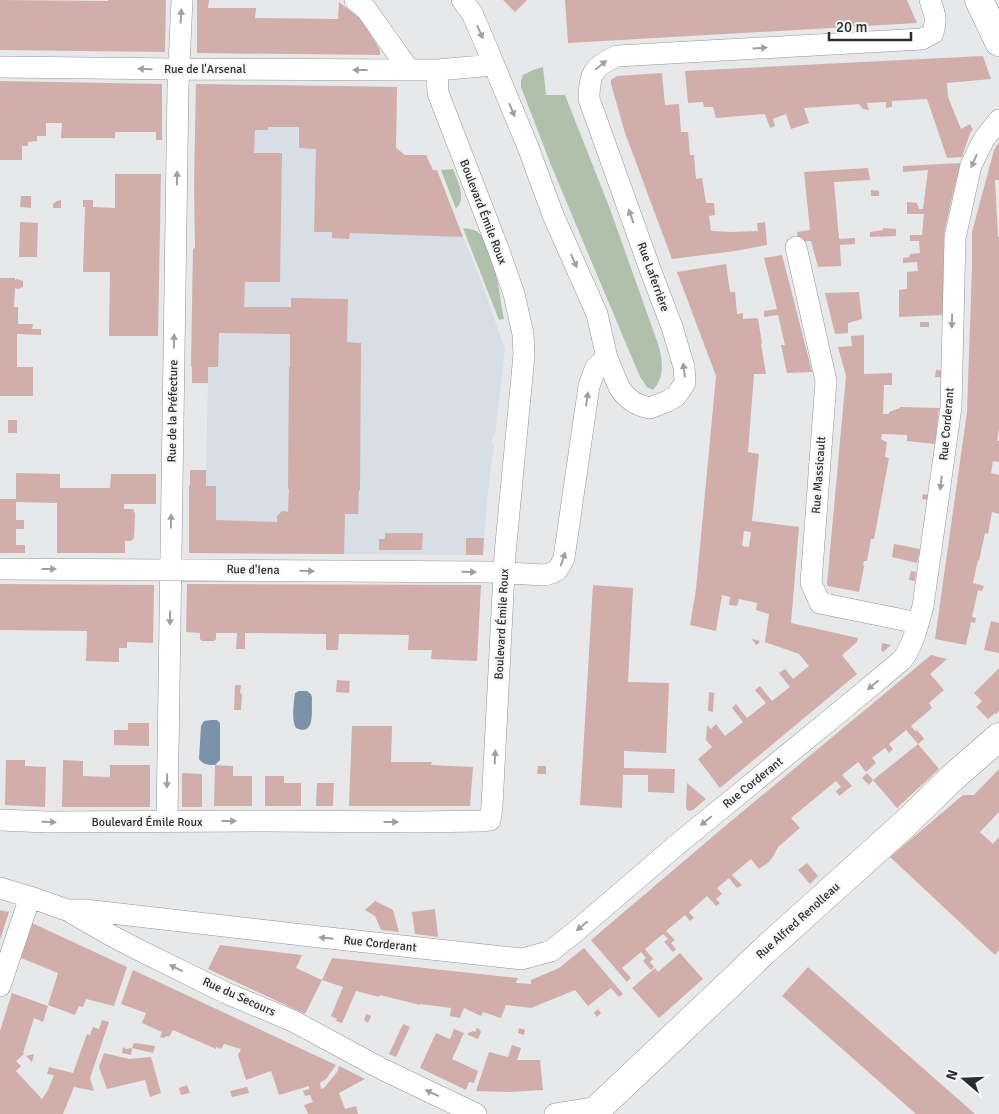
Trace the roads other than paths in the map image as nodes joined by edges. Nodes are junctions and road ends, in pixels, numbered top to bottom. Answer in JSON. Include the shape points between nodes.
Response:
{"nodes":[{"id":1,"x":182,"y":0,"type":"edge"},
{"id":2,"x":355,"y":0,"type":"edge"},
{"id":3,"x":462,"y":0,"type":"edge"},
{"id":4,"x":930,"y":0,"type":"edge"},
{"id":5,"x":979,"y":0,"type":"edge"},
{"id":6,"x":999,"y":42,"type":"edge"},
{"id":7,"x":494,"y":65,"type":"junction"},
{"id":8,"x":0,"y":67,"type":"edge"},
{"id":9,"x":178,"y":69,"type":"junction"},
{"id":10,"x":409,"y":70,"type":"junction"},
{"id":11,"x":437,"y":70,"type":"junction"},
{"id":12,"x":999,"y":120,"type":"edge"},
{"id":13,"x":796,"y":247,"type":"dead end"},
{"id":14,"x":607,"y":358,"type":"junction"},
{"id":15,"x":0,"y":569,"type":"edge"},
{"id":16,"x":171,"y":569,"type":"junction"},
{"id":17,"x":505,"y":573,"type":"junction"},
{"id":18,"x":918,"y":623,"type":"junction"},
{"id":19,"x":999,"y":737,"type":"edge"},
{"id":20,"x":0,"y":820,"type":"edge"},
{"id":21,"x":167,"y":822,"type":"junction"},
{"id":22,"x":0,"y":888,"type":"edge"},
{"id":23,"x":30,"y":897,"type":"junction"},
{"id":24,"x":68,"y":910,"type":"junction"},
{"id":25,"x":0,"y":986,"type":"edge"},
{"id":26,"x":595,"y":1111,"type":"edge"},
{"id":27,"x":476,"y":1114,"type":"edge"},
{"id":28,"x":554,"y":1114,"type":"edge"}],
"edges":[{"from":9,"to":1,"type":"street","name":"Rue de la Préfecture","one_way":true},
{"from":2,"to":10,"type":"street","via":[[366,9]]},
{"from":3,"to":7,"type":"street","name":"Rue Laferrière","one_way":true,"via":[[472,13]]},
{"from":14,"to":4,"type":"street","name":"Rue Laferrière","one_way":true,"via":[[624,394],[642,406],[650,408],[668,401],[685,383],[684,367],[672,327],[589,99],[591,76],[595,69],[617,56],[922,39],[933,33],[936,24]]},
{"from":5,"to":6,"type":"street"},
{"from":7,"to":11,"type":"street"},
{"from":7,"to":14,"type":"street","name":"Rue Laferrière","one_way":true,"via":[[553,215],[597,314]]},
{"from":9,"to":8,"type":"street","name":"Rue de l'Arsenal","one_way":true},
{"from":10,"to":9,"type":"street","name":"Rue de l'Arsenal","one_way":true},
{"from":16,"to":9,"type":"street","name":"Rue de la Préfecture","one_way":true},
{"from":10,"to":11,"type":"street"},
{"from":11,"to":17,"type":"street","name":"Boulevard Émile Roux","via":[[438,93],[499,251],[523,334],[524,355]]},
{"from":12,"to":18,"type":"street","name":"Rue Corderant","one_way":true,"via":[[984,139],[971,165],[954,238],[951,407]]},
{"from":13,"to":18,"type":"street","name":"Rue Massicault","via":[[826,381],[811,583],[820,603]]},
{"from":17,"to":14,"type":"street","name":"Rue d'Iena","one_way":true,"via":[[544,575],[560,568],[589,386],[596,367]]},
{"from":15,"to":16,"type":"street","name":"Rue d'Iena","one_way":true},
{"from":16,"to":17,"type":"street","name":"Rue d'Iena","one_way":true},
{"from":16,"to":21,"type":"street","name":"Rue de la Préfecture","one_way":true},
{"from":21,"to":17,"type":"street","name":"Boulevard Émile Roux","one_way":true,"via":[[490,820]]},
{"from":18,"to":24,"type":"street","name":"Rue Corderant","one_way":true,"via":[[902,660],[551,951],[522,959]]},
{"from":19,"to":26,"type":"street","name":"Rue Alfred Renolleau","via":[[765,950]]},
{"from":20,"to":21,"type":"street","name":"Boulevard Émile Roux","one_way":true},
{"from":22,"to":23,"type":"street","name":"Rue du Secours"},
{"from":23,"to":24,"type":"street","name":"Rue du Secours"},
{"from":23,"to":25,"type":"street"},
{"from":27,"to":24,"type":"street","name":"Rue du Secours","one_way":true,"via":[[293,1021],[226,993],[137,949]]},
{"from":26,"to":28,"type":"street"}]}
